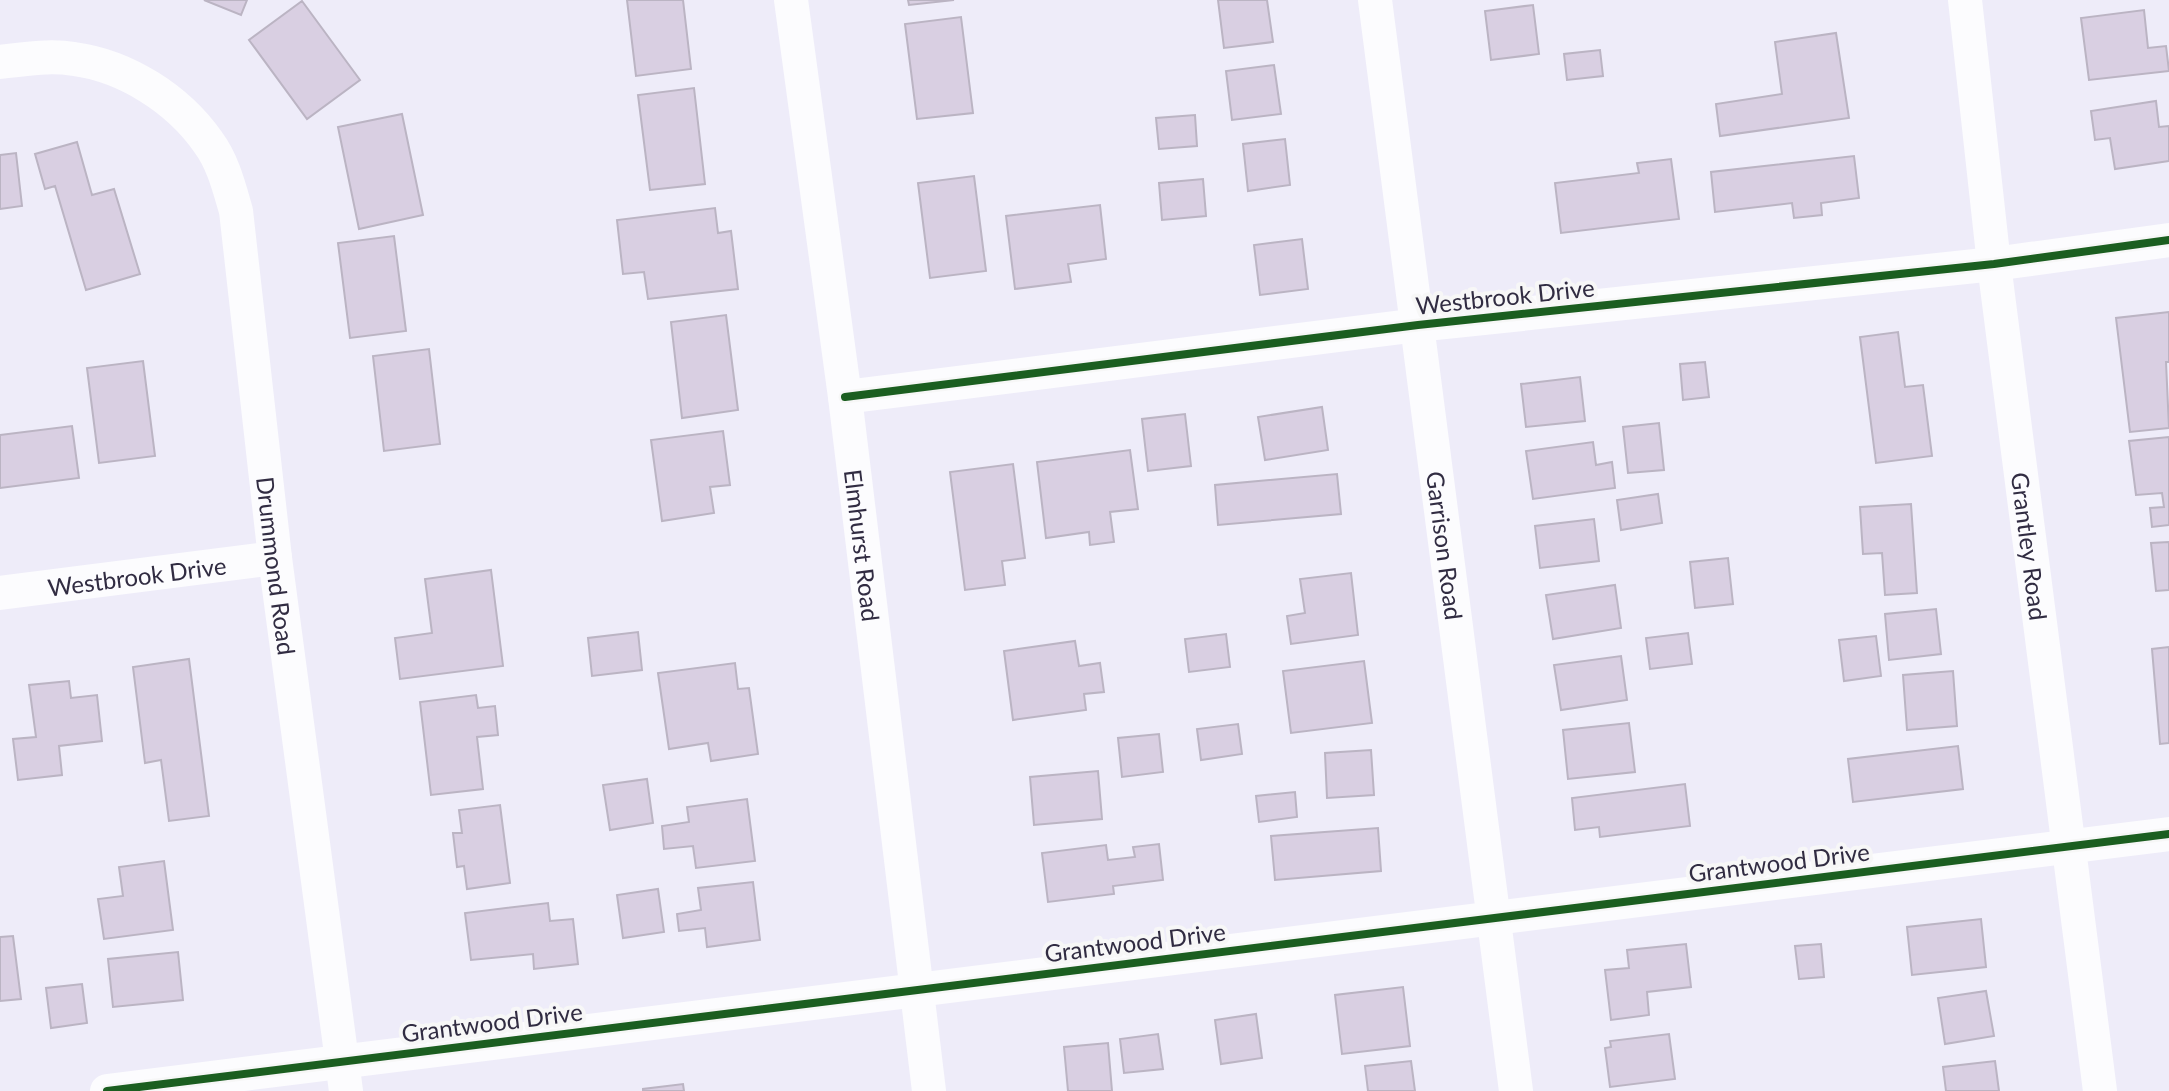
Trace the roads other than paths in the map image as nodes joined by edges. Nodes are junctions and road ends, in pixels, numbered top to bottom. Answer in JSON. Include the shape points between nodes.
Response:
{"nodes":[{"id":1,"x":791,"y":0,"type":"edge"},
{"id":2,"x":1375,"y":0,"type":"edge"},
{"id":3,"x":1965,"y":0,"type":"edge"},
{"id":4,"x":0,"y":62,"type":"edge"},
{"id":5,"x":2169,"y":240,"type":"edge"},
{"id":6,"x":1994,"y":264,"type":"junction"},
{"id":7,"x":1418,"y":325,"type":"junction"},
{"id":8,"x":845,"y":397,"type":"junction"},
{"id":9,"x":275,"y":558,"type":"junction"},
{"id":10,"x":0,"y":593,"type":"edge"},
{"id":11,"x":2169,"y":834,"type":"edge"},
{"id":12,"x":2069,"y":847,"type":"junction"},
{"id":13,"x":1494,"y":918,"type":"junction"},
{"id":14,"x":917,"y":988,"type":"junction"},
{"id":15,"x":344,"y":1076,"type":"edge"},
{"id":16,"x":107,"y":1091,"type":"edge"},
{"id":17,"x":929,"y":1091,"type":"edge"},
{"id":18,"x":1516,"y":1091,"type":"edge"},
{"id":19,"x":2100,"y":1091,"type":"edge"}],
"edges":[{"from":1,"to":8,"type":"street","name":"Elmhurst Road"},
{"from":2,"to":7,"type":"street","name":"Garrison Road"},
{"from":3,"to":6,"type":"street","name":"Grantley Road"},
{"from":4,"to":9,"type":"street","name":"Drummond Road","via":[[74,59],[136,79],[178,107],[222,167],[236,211]]},
{"from":5,"to":6,"type":"street","name":"Westbrook Drive"},
{"from":6,"to":7,"type":"street","name":"Westbrook Drive"},
{"from":6,"to":12,"type":"street","name":"Grantley Road"},
{"from":7,"to":8,"type":"street","name":"Westbrook Drive"},
{"from":7,"to":13,"type":"street","name":"Garrison Road"},
{"from":8,"to":14,"type":"street","name":"Elmhurst Road"},
{"from":9,"to":10,"type":"street","name":"Westbrook Drive"},
{"from":9,"to":15,"type":"street","name":"Drummond Road"},
{"from":11,"to":12,"type":"street","name":"Grantwood Drive"},
{"from":12,"to":13,"type":"street","name":"Grantwood Drive"},
{"from":12,"to":19,"type":"street","name":"Grantley Road"},
{"from":13,"to":14,"type":"street","name":"Grantwood Drive"},
{"from":13,"to":18,"type":"street","name":"Garrison Road"},
{"from":14,"to":15,"type":"street","name":"Grantwood Drive"},
{"from":14,"to":17,"type":"street","name":"Elmhurst Road"},
{"from":15,"to":16,"type":"street","name":"Grantwood Drive"}]}
